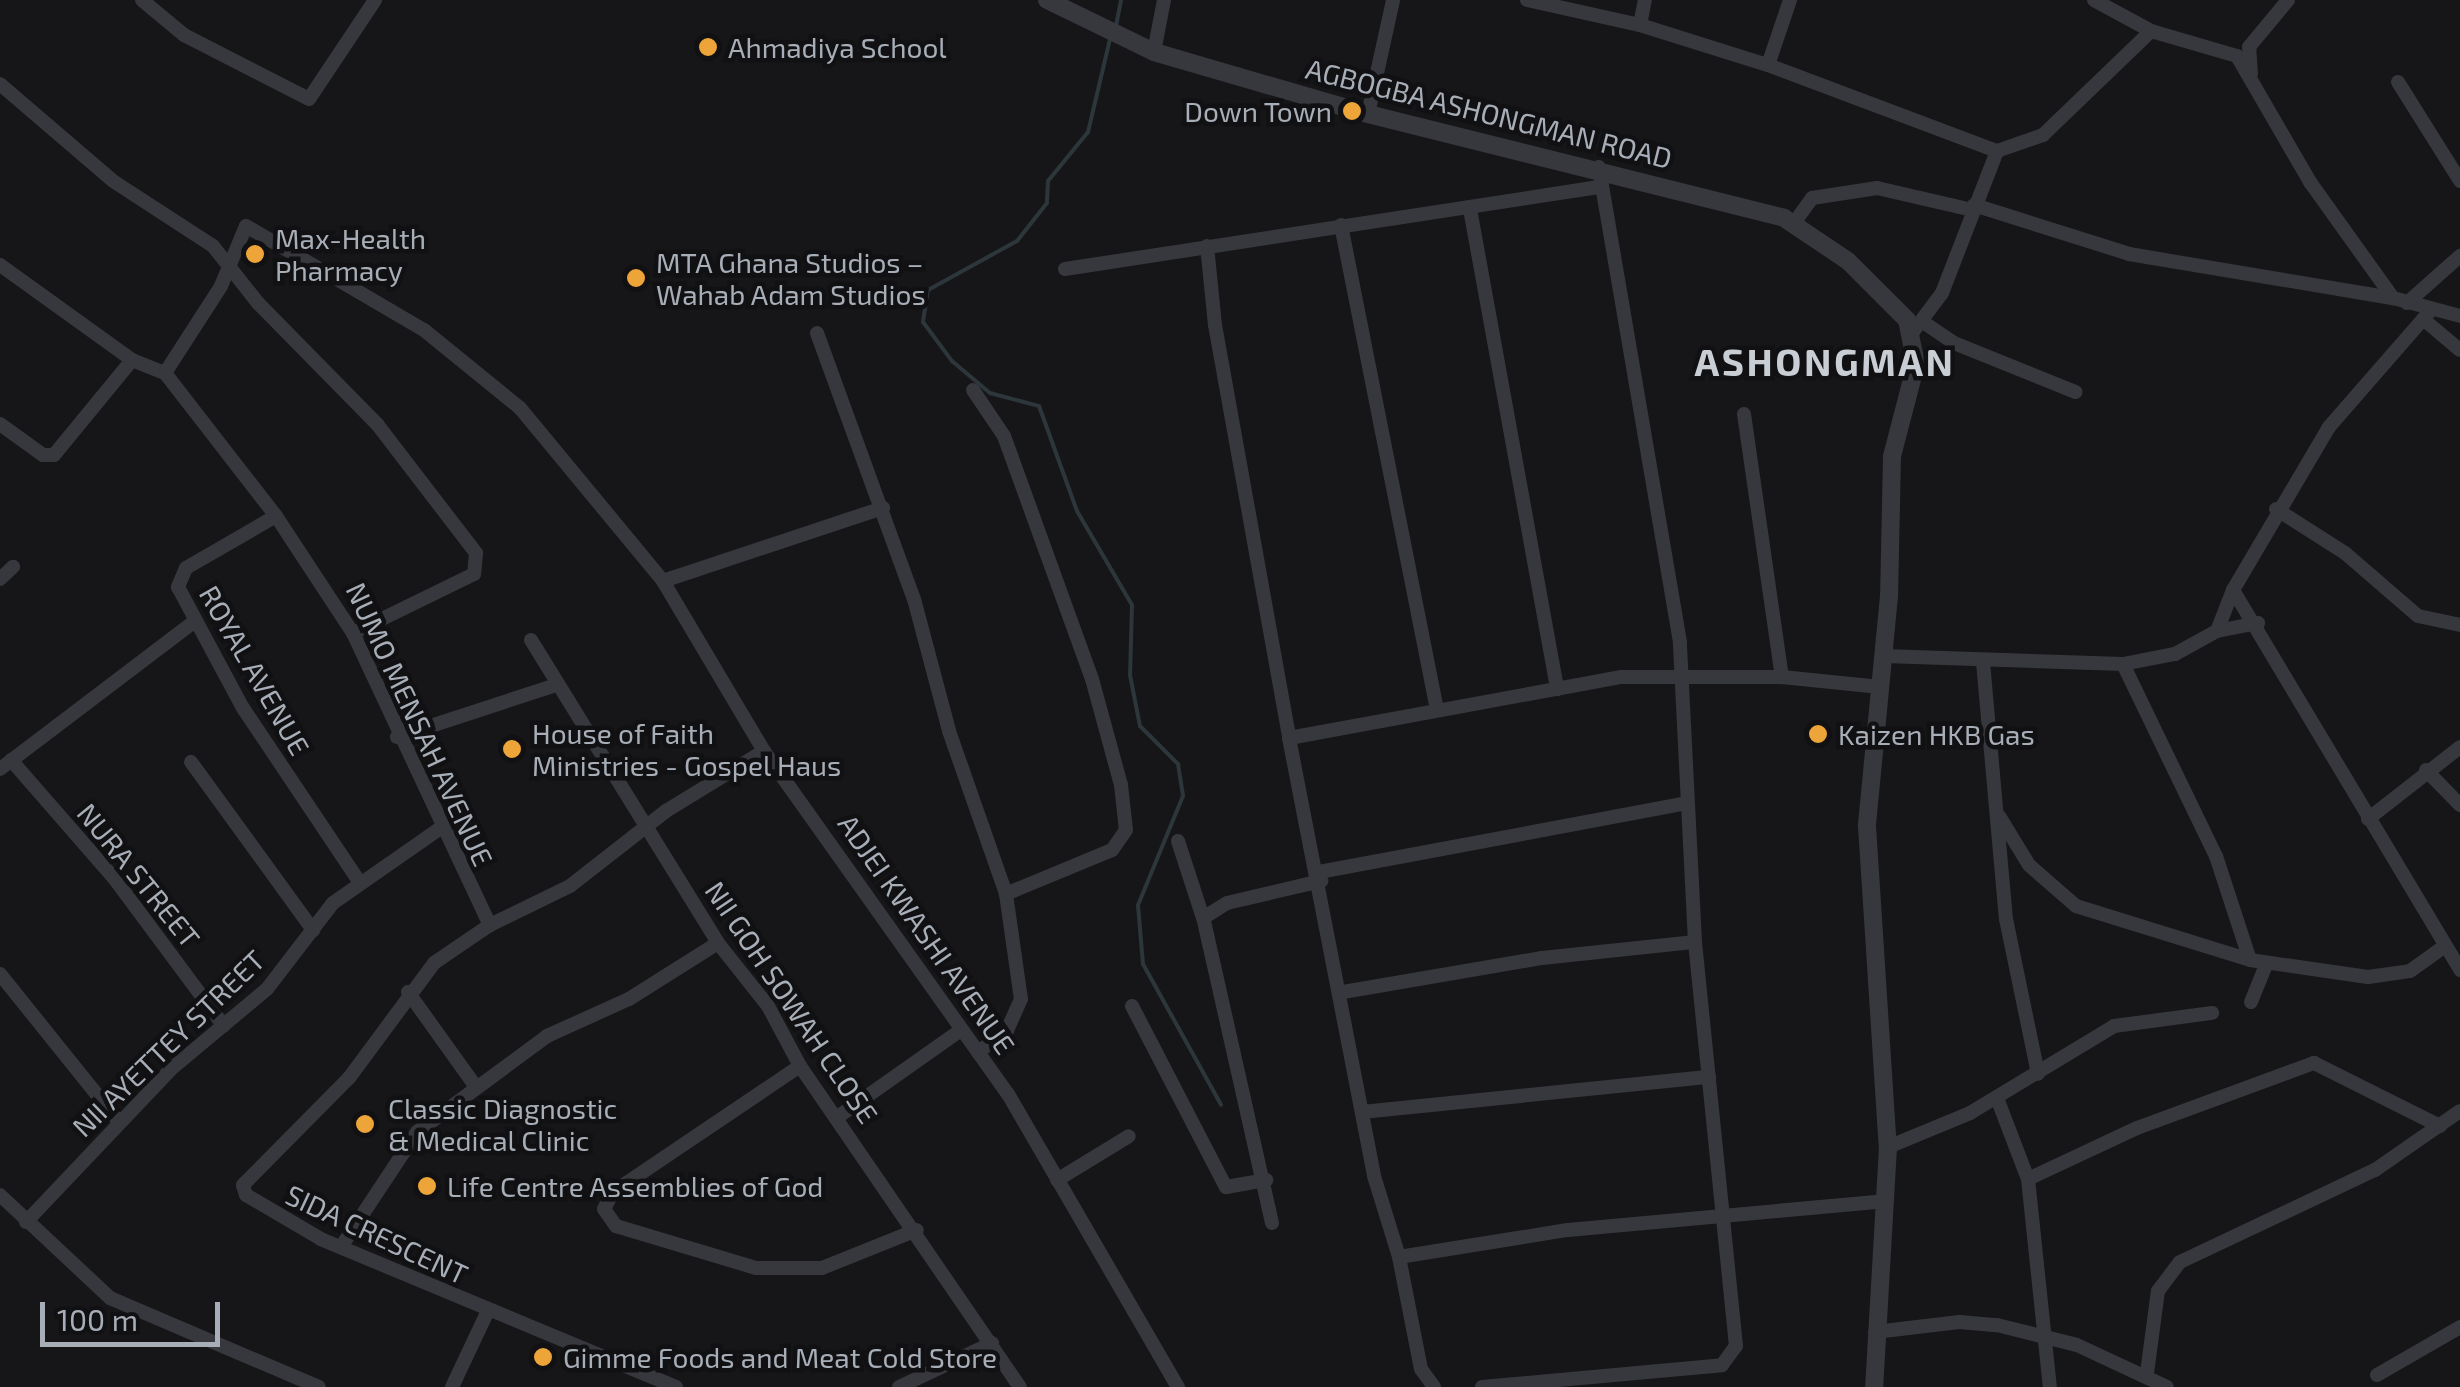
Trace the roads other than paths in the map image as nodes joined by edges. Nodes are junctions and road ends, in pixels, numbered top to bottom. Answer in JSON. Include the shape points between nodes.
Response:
{"nodes":[{"id":1,"x":142,"y":0,"type":"edge"},
{"id":2,"x":375,"y":0,"type":"edge"},
{"id":3,"x":1047,"y":0,"type":"edge"},
{"id":4,"x":1164,"y":0,"type":"edge"},
{"id":5,"x":1392,"y":0,"type":"edge"},
{"id":6,"x":1527,"y":0,"type":"edge"},
{"id":7,"x":1645,"y":0,"type":"edge"},
{"id":8,"x":1790,"y":0,"type":"edge"},
{"id":9,"x":2094,"y":0,"type":"edge"},
{"id":10,"x":2288,"y":0,"type":"edge"},
{"id":11,"x":1640,"y":25,"type":"junction"},
{"id":12,"x":2151,"y":31,"type":"junction"},
{"id":13,"x":1154,"y":52,"type":"junction"},
{"id":14,"x":1768,"y":65,"type":"junction"},
{"id":15,"x":2251,"y":76,"type":"junction"},
{"id":16,"x":2398,"y":82,"type":"dead end"},
{"id":17,"x":0,"y":84,"type":"edge"},
{"id":18,"x":1368,"y":114,"type":"junction"},
{"id":19,"x":1997,"y":152,"type":"junction"},
{"id":20,"x":2455,"y":159,"type":"edge"},
{"id":21,"x":1599,"y":167,"type":"junction"},
{"id":22,"x":2460,"y":181,"type":"edge"},
{"id":23,"x":1599,"y":187,"type":"junction"},
{"id":24,"x":1973,"y":208,"type":"junction"},
{"id":25,"x":1470,"y":209,"type":"junction"},
{"id":26,"x":1794,"y":223,"type":"junction"},
{"id":27,"x":1341,"y":225,"type":"junction"},
{"id":28,"x":1207,"y":246,"type":"junction"},
{"id":29,"x":2460,"y":256,"type":"edge"},
{"id":30,"x":0,"y":264,"type":"edge"},
{"id":31,"x":227,"y":266,"type":"junction"},
{"id":32,"x":1065,"y":270,"type":"dead end"},
{"id":33,"x":2400,"y":300,"type":"junction"},
{"id":34,"x":2427,"y":314,"type":"junction"},
{"id":35,"x":2460,"y":316,"type":"edge"},
{"id":36,"x":1917,"y":328,"type":"junction"},
{"id":37,"x":817,"y":333,"type":"dead end"},
{"id":38,"x":2460,"y":350,"type":"edge"},
{"id":39,"x":132,"y":360,"type":"junction"},
{"id":40,"x":165,"y":373,"type":"junction"},
{"id":41,"x":973,"y":390,"type":"dead end"},
{"id":42,"x":2075,"y":392,"type":"dead end"},
{"id":43,"x":1744,"y":414,"type":"dead end"},
{"id":44,"x":0,"y":424,"type":"edge"},
{"id":45,"x":883,"y":508,"type":"junction"},
{"id":46,"x":2276,"y":509,"type":"junction"},
{"id":47,"x":276,"y":516,"type":"junction"},
{"id":48,"x":13,"y":566,"type":"dead end"},
{"id":49,"x":0,"y":578,"type":"edge"},
{"id":50,"x":662,"y":581,"type":"junction"},
{"id":51,"x":2233,"y":590,"type":"junction"},
{"id":52,"x":196,"y":621,"type":"junction"},
{"id":53,"x":2258,"y":623,"type":"junction"},
{"id":54,"x":2460,"y":625,"type":"edge"},
{"id":55,"x":2217,"y":631,"type":"junction"},
{"id":56,"x":353,"y":632,"type":"junction"},
{"id":57,"x":531,"y":640,"type":"dead end"},
{"id":58,"x":1884,"y":656,"type":"junction"},
{"id":59,"x":1983,"y":662,"type":"junction"},
{"id":60,"x":2123,"y":664,"type":"junction"},
{"id":61,"x":1682,"y":677,"type":"junction"},
{"id":62,"x":1782,"y":678,"type":"junction"},
{"id":63,"x":556,"y":686,"type":"junction"},
{"id":64,"x":1556,"y":688,"type":"junction"},
{"id":65,"x":1880,"y":688,"type":"junction"},
{"id":66,"x":1437,"y":708,"type":"junction"},
{"id":67,"x":397,"y":738,"type":"junction"},
{"id":68,"x":1289,"y":738,"type":"junction"},
{"id":69,"x":2460,"y":748,"type":"edge"},
{"id":70,"x":764,"y":751,"type":"junction"},
{"id":71,"x":192,"y":762,"type":"dead end"},
{"id":72,"x":5,"y":764,"type":"edge"},
{"id":73,"x":2426,"y":770,"type":"junction"},
{"id":74,"x":1687,"y":803,"type":"junction"},
{"id":75,"x":2460,"y":805,"type":"edge"},
{"id":76,"x":1998,"y":816,"type":"junction"},
{"id":77,"x":2368,"y":819,"type":"junction"},
{"id":78,"x":650,"y":827,"type":"junction"},
{"id":79,"x":440,"y":828,"type":"junction"},
{"id":80,"x":1178,"y":841,"type":"dead end"},
{"id":81,"x":1320,"y":877,"type":"junction"},
{"id":82,"x":358,"y":881,"type":"junction"},
{"id":83,"x":1006,"y":894,"type":"junction"},
{"id":84,"x":1203,"y":918,"type":"junction"},
{"id":85,"x":490,"y":925,"type":"junction"},
{"id":86,"x":313,"y":930,"type":"junction"},
{"id":87,"x":1695,"y":942,"type":"junction"},
{"id":88,"x":718,"y":944,"type":"junction"},
{"id":89,"x":2444,"y":946,"type":"junction"},
{"id":90,"x":2250,"y":960,"type":"junction"},
{"id":91,"x":2266,"y":964,"type":"junction"},
{"id":92,"x":2460,"y":970,"type":"edge"},
{"id":93,"x":0,"y":974,"type":"edge"},
{"id":94,"x":408,"y":992,"type":"junction"},
{"id":95,"x":1343,"y":992,"type":"junction"},
{"id":96,"x":2251,"y":1002,"type":"dead end"},
{"id":97,"x":1132,"y":1006,"type":"dead end"},
{"id":98,"x":2212,"y":1013,"type":"dead end"},
{"id":99,"x":224,"y":1026,"type":"junction"},
{"id":100,"x":961,"y":1030,"type":"junction"},
{"id":101,"x":978,"y":1052,"type":"junction"},
{"id":102,"x":800,"y":1066,"type":"junction"},
{"id":103,"x":2038,"y":1074,"type":"junction"},
{"id":104,"x":1708,"y":1077,"type":"junction"},
{"id":105,"x":476,"y":1087,"type":"junction"},
{"id":106,"x":1997,"y":1098,"type":"junction"},
{"id":107,"x":2460,"y":1111,"type":"edge"},
{"id":108,"x":1362,"y":1112,"type":"junction"},
{"id":109,"x":840,"y":1116,"type":"junction"},
{"id":110,"x":119,"y":1122,"type":"junction"},
{"id":111,"x":2440,"y":1126,"type":"junction"},
{"id":112,"x":1129,"y":1136,"type":"dead end"},
{"id":113,"x":1888,"y":1147,"type":"junction"},
{"id":114,"x":2028,"y":1179,"type":"junction"},
{"id":115,"x":1057,"y":1180,"type":"junction"},
{"id":116,"x":1258,"y":1182,"type":"junction"},
{"id":117,"x":0,"y":1194,"type":"edge"},
{"id":118,"x":1887,"y":1200,"type":"junction"},
{"id":119,"x":1722,"y":1215,"type":"junction"},
{"id":120,"x":26,"y":1222,"type":"junction"},
{"id":121,"x":1272,"y":1223,"type":"dead end"},
{"id":122,"x":917,"y":1230,"type":"junction"},
{"id":123,"x":340,"y":1247,"type":"junction"},
{"id":124,"x":1399,"y":1257,"type":"junction"},
{"id":125,"x":487,"y":1313,"type":"junction"},
{"id":126,"x":2460,"y":1326,"type":"edge"},
{"id":127,"x":1875,"y":1332,"type":"junction"},
{"id":128,"x":2049,"y":1336,"type":"junction"},
{"id":129,"x":992,"y":1343,"type":"junction"},
{"id":130,"x":2147,"y":1374,"type":"junction"},
{"id":131,"x":2377,"y":1375,"type":"dead end"},
{"id":132,"x":319,"y":1387,"type":"edge"},
{"id":133,"x":452,"y":1387,"type":"edge"},
{"id":134,"x":676,"y":1387,"type":"edge"},
{"id":135,"x":899,"y":1387,"type":"edge"},
{"id":136,"x":1020,"y":1387,"type":"edge"},
{"id":137,"x":1177,"y":1387,"type":"edge"},
{"id":138,"x":1434,"y":1387,"type":"edge"},
{"id":139,"x":1482,"y":1387,"type":"edge"},
{"id":140,"x":1874,"y":1387,"type":"edge"},
{"id":141,"x":2050,"y":1387,"type":"edge"},
{"id":142,"x":2167,"y":1387,"type":"edge"}],
"edges":[{"from":1,"to":2,"type":"street","via":[[184,35],[309,99]]},
{"from":3,"to":13,"type":"street","name":"AGBOGBA ASHONGMAN ROAD"},
{"from":4,"to":13,"type":"street"},
{"from":5,"to":18,"type":"street"},
{"from":6,"to":11,"type":"street"},
{"from":7,"to":11,"type":"street"},
{"from":8,"to":14,"type":"street"},
{"from":9,"to":12,"type":"street"},
{"from":10,"to":15,"type":"street","via":[[2249,46]]},
{"from":11,"to":14,"type":"street"},
{"from":12,"to":15,"type":"street","via":[[2215,46],[2237,56]]},
{"from":12,"to":19,"type":"street","via":[[2044,135]]},
{"from":13,"to":18,"type":"street","name":"AGBOGBA ASHONGMAN ROAD"},
{"from":14,"to":19,"type":"street"},
{"from":15,"to":33,"type":"street","via":[[2290,151]]},
{"from":16,"to":20,"type":"street"},
{"from":17,"to":31,"type":"street","via":[[113,181],[214,246]]},
{"from":18,"to":21,"type":"street","name":"AGBOGBA ASHONGMAN ROAD"},
{"from":19,"to":24,"type":"street"},
{"from":20,"to":22,"type":"street"},
{"from":21,"to":23,"type":"street"},
{"from":21,"to":26,"type":"street","name":"AGBOGBA ASHONGMAN ROAD"},
{"from":23,"to":25,"type":"street"},
{"from":23,"to":61,"type":"street","via":[[1620,280]]},
{"from":24,"to":26,"type":"street","via":[[1878,188],[1812,198]]},
{"from":24,"to":33,"type":"street","via":[[2129,254]]},
{"from":24,"to":36,"type":"street","via":[[1942,293]]},
{"from":25,"to":27,"type":"street"},
{"from":25,"to":64,"type":"street"},
{"from":26,"to":36,"type":"street","name":"AGBOGBA ASHONGMAN ROAD"},
{"from":27,"to":28,"type":"street"},
{"from":27,"to":66,"type":"street"},
{"from":28,"to":32,"type":"street"},
{"from":28,"to":68,"type":"street"},
{"from":29,"to":33,"type":"street"},
{"from":30,"to":39,"type":"street"},
{"from":31,"to":40,"type":"street","via":[[222,286]]},
{"from":31,"to":50,"type":"street","name":"ADJEI KWASHI AVENUE","via":[[246,226],[362,291],[478,369],[520,408]]},
{"from":31,"to":56,"type":"street","via":[[377,424],[480,564],[474,574]]},
{"from":33,"to":34,"type":"street"},
{"from":34,"to":35,"type":"street"},
{"from":34,"to":38,"type":"street"},
{"from":34,"to":46,"type":"street","via":[[2353,395]]},
{"from":36,"to":42,"type":"street"},
{"from":36,"to":58,"type":"street","via":[[1916,364],[1890,476]]},
{"from":37,"to":45,"type":"street"},
{"from":39,"to":40,"type":"street"},
{"from":39,"to":44,"type":"street","via":[[54,455],[43,455]]},
{"from":40,"to":47,"type":"street","name":"NUMO MENSAH AVENUE"},
{"from":41,"to":83,"type":"street","via":[[1004,436],[1092,679],[1122,785],[1126,830],[1112,850]]},
{"from":43,"to":62,"type":"street"},
{"from":45,"to":50,"type":"street"},
{"from":45,"to":83,"type":"street"},
{"from":46,"to":51,"type":"street"},
{"from":46,"to":54,"type":"street","via":[[2345,553],[2418,616]]},
{"from":47,"to":52,"type":"street","name":"ROYAL AVENUE","via":[[186,568],[178,587]]},
{"from":47,"to":56,"type":"street","name":"NUMO MENSAH AVENUE"},
{"from":48,"to":49,"type":"street"},
{"from":50,"to":70,"type":"street","name":"ADJEI KWASHI AVENUE"},
{"from":51,"to":53,"type":"street"},
{"from":51,"to":55,"type":"street"},
{"from":52,"to":72,"type":"street"},
{"from":52,"to":82,"type":"street","name":"ROYAL AVENUE","via":[[243,708]]},
{"from":53,"to":55,"type":"street"},
{"from":53,"to":77,"type":"street"},
{"from":55,"to":60,"type":"street","via":[[2175,654]]},
{"from":56,"to":67,"type":"street","name":"NUMO MENSAH AVENUE"},
{"from":57,"to":63,"type":"street","name":"NII GOH SOWAH CLOSE"},
{"from":58,"to":59,"type":"street"},
{"from":58,"to":65,"type":"street"},
{"from":59,"to":60,"type":"street"},
{"from":59,"to":76,"type":"street"},
{"from":60,"to":90,"type":"street","via":[[2216,856]]},
{"from":61,"to":62,"type":"street"},
{"from":61,"to":64,"type":"street","via":[[1621,677]]},
{"from":61,"to":74,"type":"street"},
{"from":62,"to":65,"type":"street"},
{"from":63,"to":67,"type":"street"},
{"from":63,"to":78,"type":"street","name":"NII GOH SOWAH CLOSE"},
{"from":64,"to":66,"type":"street"},
{"from":65,"to":113,"type":"street","via":[[1867,888]]},
{"from":66,"to":68,"type":"street"},
{"from":67,"to":79,"type":"street","name":"NUMO MENSAH AVENUE"},
{"from":68,"to":81,"type":"street"},
{"from":69,"to":73,"type":"street"},
{"from":70,"to":78,"type":"street","name":"SIDA CRESCENT"},
{"from":70,"to":100,"type":"street","name":"ADJEI KWASHI AVENUE"},
{"from":71,"to":86,"type":"street"},
{"from":72,"to":99,"type":"street","name":"NURA STREET","via":[[114,878]]},
{"from":73,"to":75,"type":"street"},
{"from":73,"to":77,"type":"street"},
{"from":74,"to":81,"type":"street"},
{"from":74,"to":87,"type":"street"},
{"from":76,"to":90,"type":"street","via":[[2029,865],[2076,906]]},
{"from":76,"to":103,"type":"street","via":[[2006,919]]},
{"from":77,"to":89,"type":"street"},
{"from":78,"to":85,"type":"street","name":"SIDA CRESCENT","via":[[570,886]]},
{"from":78,"to":88,"type":"street","name":"NII GOH SOWAH CLOSE"},
{"from":79,"to":82,"type":"street","name":"NII AYETTEY STREET"},
{"from":79,"to":85,"type":"street","name":"NUMO MENSAH AVENUE"},
{"from":80,"to":84,"type":"street"},
{"from":81,"to":84,"type":"street","via":[[1226,903]]},
{"from":81,"to":95,"type":"street"},
{"from":82,"to":86,"type":"street","name":"NII AYETTEY STREET"},
{"from":83,"to":101,"type":"street","via":[[1021,1000],[1008,1030]]},
{"from":84,"to":116,"type":"street"},
{"from":85,"to":94,"type":"street","name":"SIDA CRESCENT","via":[[434,963]]},
{"from":86,"to":99,"type":"street","name":"NII AYETTEY STREET","via":[[267,989]]},
{"from":87,"to":95,"type":"street","via":[[1542,958]]},
{"from":87,"to":104,"type":"street"},
{"from":88,"to":102,"type":"street","name":"NII GOH SOWAH CLOSE","via":[[768,1006]]},
{"from":88,"to":105,"type":"street","via":[[629,999],[547,1036]]},
{"from":89,"to":91,"type":"street","via":[[2410,971],[2379,976]]},
{"from":89,"to":92,"type":"street"},
{"from":90,"to":91,"type":"street"},
{"from":91,"to":96,"type":"street"},
{"from":93,"to":110,"type":"street"},
{"from":94,"to":105,"type":"street"},
{"from":94,"to":123,"type":"street","name":"SIDA CRESCENT","via":[[350,1078],[243,1185],[246,1195],[278,1217]]},
{"from":95,"to":108,"type":"street"},
{"from":97,"to":116,"type":"street","via":[[1226,1188]]},
{"from":98,"to":103,"type":"street","via":[[2114,1026]]},
{"from":99,"to":110,"type":"street","name":"NII AYETTEY STREET"},
{"from":100,"to":101,"type":"street","name":"ADJEI KWASHI AVENUE"},
{"from":100,"to":109,"type":"street"},
{"from":101,"to":115,"type":"street","name":"ADJEI KWASHI AVENUE"},
{"from":102,"to":109,"type":"street","name":"NII GOH SOWAH CLOSE"},
{"from":102,"to":122,"type":"street","via":[[613,1192],[604,1201],[610,1218],[651,1240],[756,1268],[822,1268]]},
{"from":103,"to":106,"type":"street"},
{"from":104,"to":108,"type":"street"},
{"from":104,"to":119,"type":"street"},
{"from":105,"to":123,"type":"street","via":[[417,1132]]},
{"from":106,"to":113,"type":"street"},
{"from":106,"to":114,"type":"street"},
{"from":107,"to":111,"type":"street"},
{"from":108,"to":124,"type":"street"},
{"from":109,"to":122,"type":"street","name":"NII GOH SOWAH CLOSE"},
{"from":110,"to":120,"type":"street","name":"NII AYETTEY STREET"},
{"from":111,"to":114,"type":"street","via":[[2314,1063],[2137,1128]]},
{"from":111,"to":130,"type":"street","via":[[2375,1170],[2180,1262],[2158,1290]]},
{"from":112,"to":115,"type":"street"},
{"from":113,"to":118,"type":"street"},
{"from":114,"to":128,"type":"street"},
{"from":115,"to":137,"type":"street","name":"ADJEI KWASHI AVENUE"},
{"from":116,"to":121,"type":"street"},
{"from":117,"to":120,"type":"street"},
{"from":118,"to":119,"type":"street"},
{"from":118,"to":127,"type":"street"},
{"from":119,"to":124,"type":"street"},
{"from":119,"to":139,"type":"street","via":[[1736,1346],[1722,1364]]},
{"from":120,"to":132,"type":"street","via":[[110,1298]]},
{"from":122,"to":129,"type":"street","name":"NII GOH SOWAH CLOSE"},
{"from":123,"to":125,"type":"street","name":"SIDA CRESCENT"},
{"from":124,"to":138,"type":"street","via":[[1420,1369]]},
{"from":125,"to":133,"type":"street"},
{"from":125,"to":134,"type":"street","name":"SIDA CRESCENT"},
{"from":126,"to":131,"type":"street"},
{"from":127,"to":128,"type":"street","via":[[1959,1322]]},
{"from":127,"to":140,"type":"street"},
{"from":128,"to":130,"type":"street"},
{"from":128,"to":141,"type":"street"},
{"from":129,"to":135,"type":"street"},
{"from":129,"to":136,"type":"street","name":"NII GOH SOWAH CLOSE"},
{"from":130,"to":142,"type":"street"}]}
